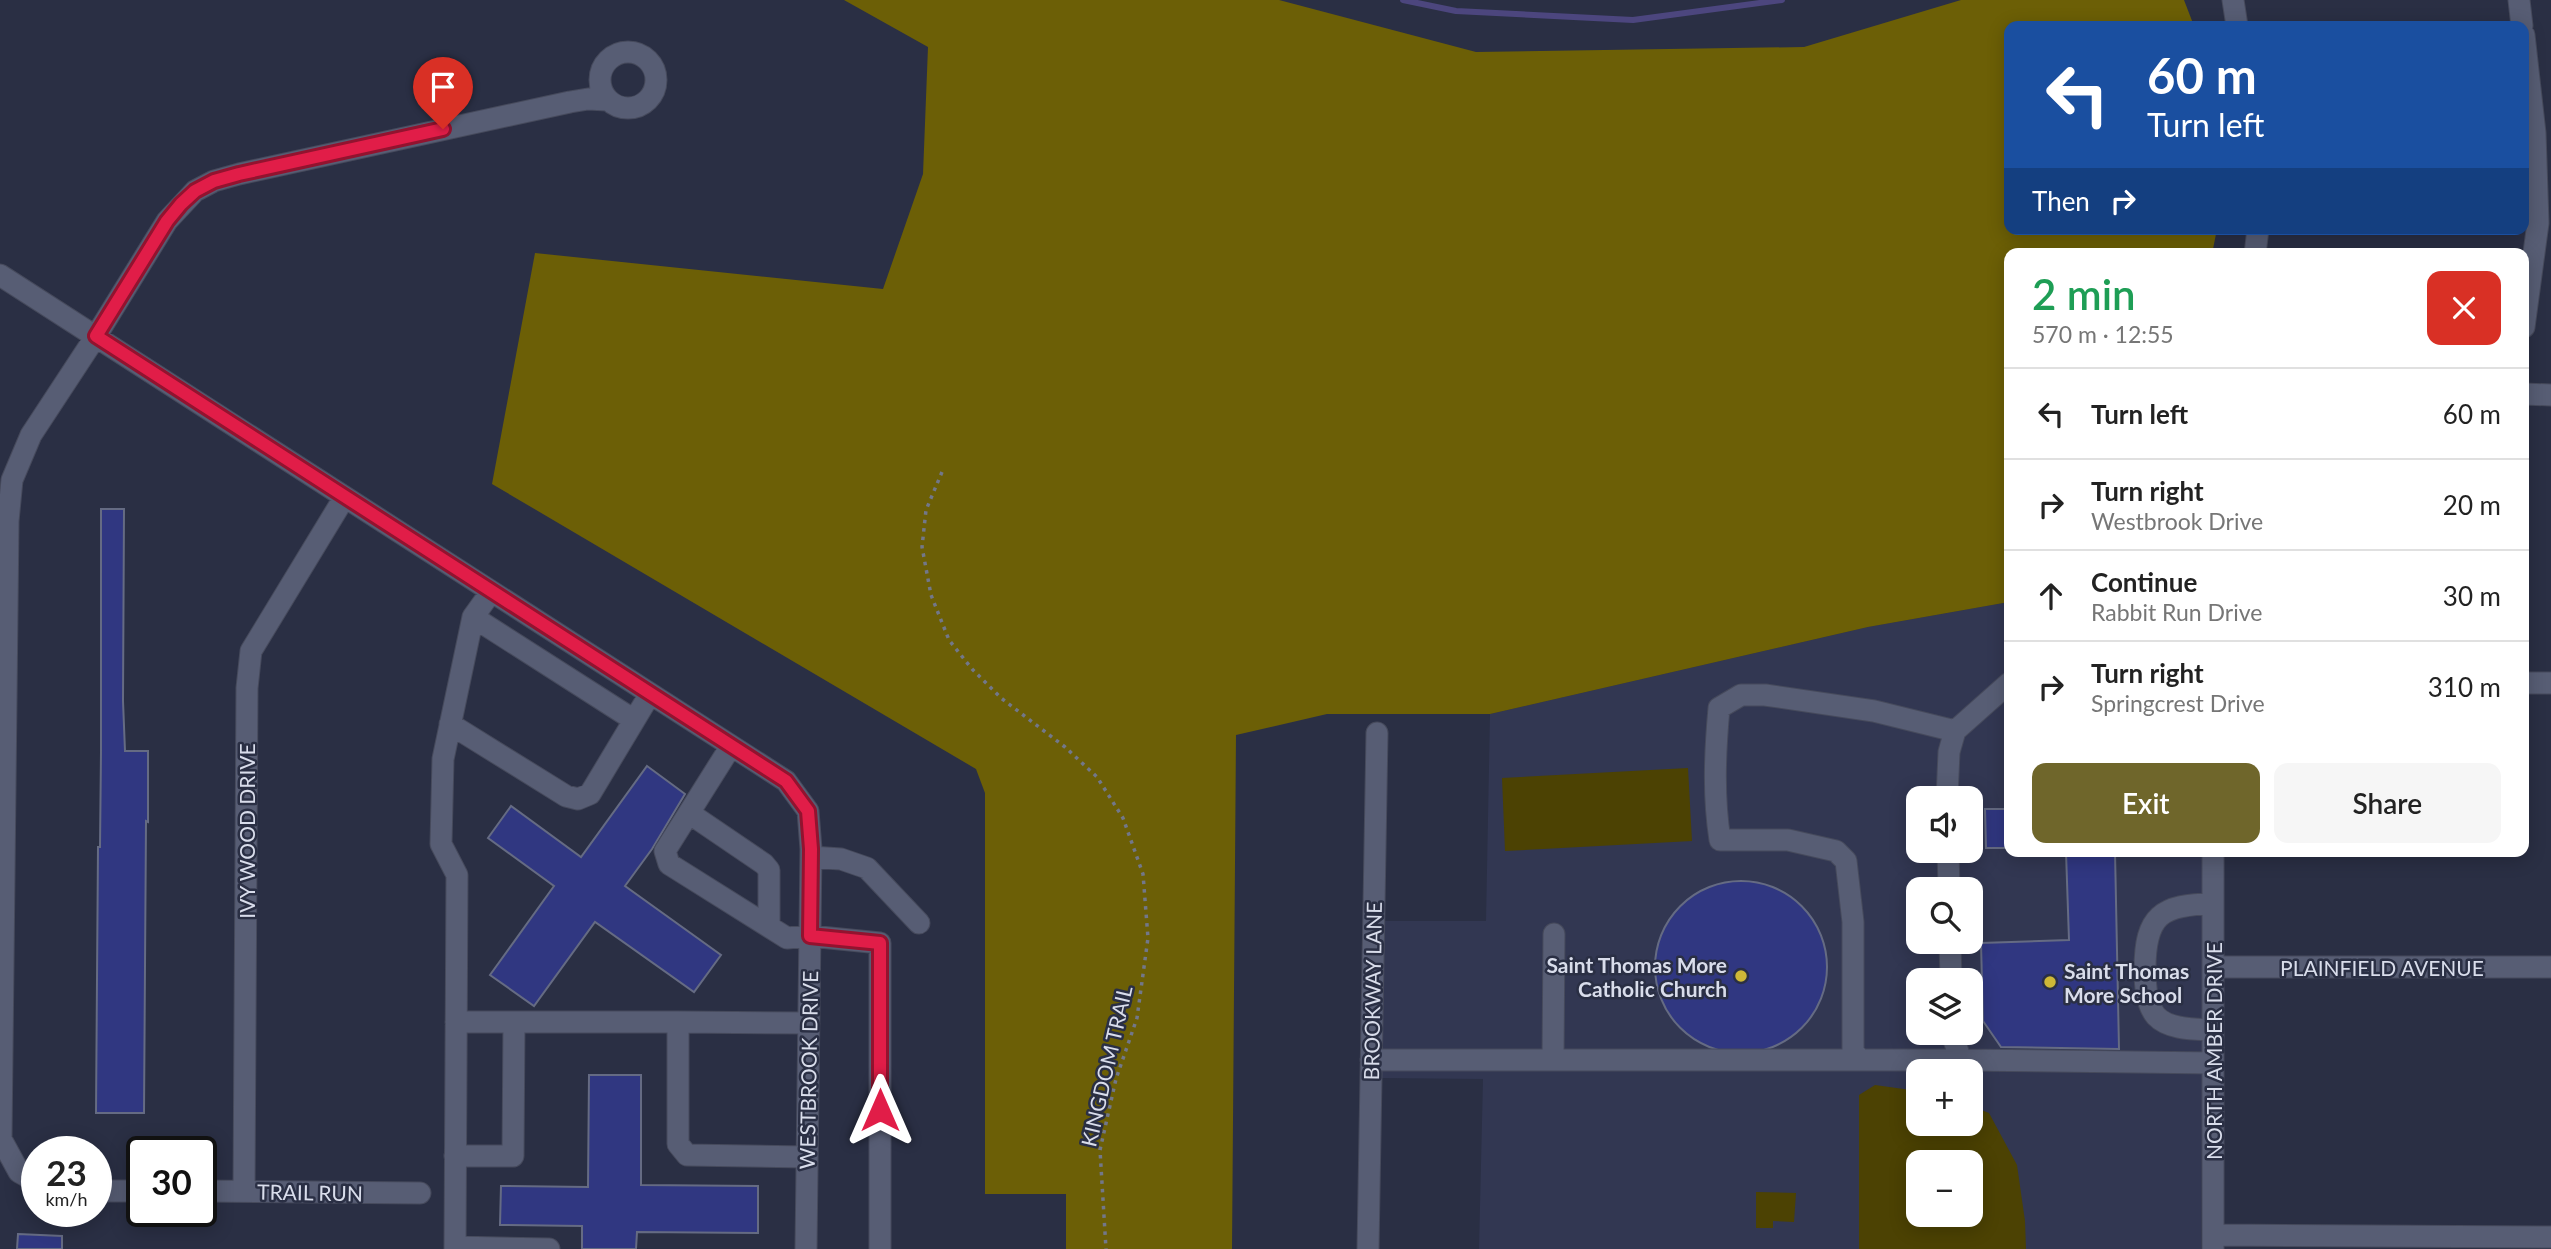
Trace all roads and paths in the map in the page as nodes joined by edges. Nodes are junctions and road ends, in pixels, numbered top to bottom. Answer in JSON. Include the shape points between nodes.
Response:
{"nodes":[{"id":1,"x":2233,"y":0,"type":"edge"},
{"id":2,"x":2519,"y":0,"type":"edge"},
{"id":3,"x":2236,"y":21,"type":"edge"},
{"id":4,"x":2521,"y":21,"type":"edge"},
{"id":5,"x":2529,"y":76,"type":"edge"},
{"id":6,"x":607,"y":100,"type":"dead end"},
{"id":7,"x":2536,"y":134,"type":"edge"},
{"id":8,"x":0,"y":275,"type":"edge"},
{"id":9,"x":2529,"y":290,"type":"edge"},
{"id":10,"x":96,"y":336,"type":"junction"},
{"id":11,"x":2529,"y":394,"type":"edge"},
{"id":12,"x":2551,"y":395,"type":"edge"},
{"id":13,"x":943,"y":472,"type":"dead end"},
{"id":14,"x":344,"y":498,"type":"junction"},
{"id":15,"x":491,"y":592,"type":"junction"},
{"id":16,"x":473,"y":617,"type":"junction"},
{"id":17,"x":2529,"y":683,"type":"edge"},
{"id":18,"x":2551,"y":683,"type":"edge"},
{"id":19,"x":2004,"y":687,"type":"edge"},
{"id":20,"x":650,"y":694,"type":"junction"},
{"id":21,"x":634,"y":720,"type":"junction"},
{"id":22,"x":450,"y":724,"type":"junction"},
{"id":23,"x":1955,"y":731,"type":"junction"},
{"id":24,"x":1377,"y":733,"type":"dead end"},
{"id":25,"x":731,"y":746,"type":"junction"},
{"id":26,"x":1948,"y":786,"type":"edge"},
{"id":27,"x":689,"y":813,"type":"junction"},
{"id":28,"x":811,"y":853,"type":"junction"},
{"id":29,"x":2213,"y":857,"type":"edge"},
{"id":30,"x":2213,"y":904,"type":"junction"},
{"id":31,"x":919,"y":923,"type":"dead end"},
{"id":32,"x":769,"y":926,"type":"junction"},
{"id":33,"x":1554,"y":933,"type":"dead end"},
{"id":34,"x":810,"y":936,"type":"junction"},
{"id":35,"x":2213,"y":967,"type":"junction"},
{"id":36,"x":2551,"y":967,"type":"edge"},
{"id":37,"x":456,"y":1022,"type":"junction"},
{"id":38,"x":514,"y":1022,"type":"junction"},
{"id":39,"x":678,"y":1022,"type":"junction"},
{"id":40,"x":809,"y":1023,"type":"junction"},
{"id":41,"x":2213,"y":1030,"type":"junction"},
{"id":42,"x":1371,"y":1060,"type":"junction"},
{"id":43,"x":1553,"y":1060,"type":"junction"},
{"id":44,"x":1860,"y":1060,"type":"junction"},
{"id":45,"x":1906,"y":1060,"type":"edge"},
{"id":46,"x":1983,"y":1060,"type":"edge"},
{"id":47,"x":2213,"y":1063,"type":"junction"},
{"id":48,"x":455,"y":1156,"type":"junction"},
{"id":49,"x":807,"y":1157,"type":"junction"},
{"id":50,"x":21,"y":1173,"type":"edge"},
{"id":51,"x":217,"y":1191,"type":"edge"},
{"id":52,"x":244,"y":1191,"type":"junction"},
{"id":53,"x":420,"y":1193,"type":"dead end"},
{"id":54,"x":2551,"y":1237,"type":"edge"},
{"id":55,"x":2213,"y":1242,"type":"edge"},
{"id":56,"x":455,"y":1248,"type":"edge"},
{"id":57,"x":549,"y":1249,"type":"edge"},
{"id":58,"x":806,"y":1249,"type":"edge"},
{"id":59,"x":880,"y":1249,"type":"edge"},
{"id":60,"x":1106,"y":1249,"type":"edge"},
{"id":61,"x":1368,"y":1249,"type":"edge"}],
"edges":[{"from":1,"to":3,"type":"street"},
{"from":2,"to":4,"type":"street"},
{"from":5,"to":7,"type":"street"},
{"from":6,"to":10,"type":"street","via":[[570,102],[214,181],[195,191],[167,221]]},
{"from":7,"to":9,"type":"street","via":[[2538,223]]},
{"from":8,"to":10,"type":"street","name":"WESTBROOK DRIVE"},
{"from":10,"to":14,"type":"street","name":"WESTBROOK DRIVE"},
{"from":10,"to":50,"type":"street","via":[[31,435],[12,480],[8,521],[1,1139]]},
{"from":11,"to":12,"type":"street"},
{"from":13,"to":60,"type":"path","name":"KINGDOM TRAIL","via":[[926,510],[922,547],[931,595],[948,640],[1001,698],[1097,777],[1123,818],[1143,874],[1148,938],[1136,1018],[1100,1150]]},
{"from":14,"to":15,"type":"street","name":"WESTBROOK DRIVE"},
{"from":14,"to":52,"type":"street","name":"IVY WOOD DRIVE","via":[[251,651],[247,688]]},
{"from":15,"to":16,"type":"street"},
{"from":15,"to":20,"type":"street","name":"WESTBROOK DRIVE"},
{"from":16,"to":21,"type":"street"},
{"from":16,"to":22,"type":"street"},
{"from":17,"to":18,"type":"street"},
{"from":19,"to":23,"type":"street"},
{"from":20,"to":21,"type":"street"},
{"from":20,"to":25,"type":"street","name":"WESTBROOK DRIVE"},
{"from":21,"to":22,"type":"street","via":[[590,794],[578,799]]},
{"from":22,"to":37,"type":"street","via":[[443,759],[441,844],[457,875]]},
{"from":23,"to":26,"type":"street"},
{"from":23,"to":44,"type":"street","via":[[1874,711],[1765,695],[1741,695],[1719,708],[1716,813],[1720,840],[1788,840],[1836,851],[1846,861],[1853,922],[1853,1051]]},
{"from":24,"to":42,"type":"street","name":"BROOKWAY LANE"},
{"from":25,"to":27,"type":"street"},
{"from":25,"to":28,"type":"street","name":"WESTBROOK DRIVE","via":[[786,781],[808,811]]},
{"from":27,"to":32,"type":"street","via":[[769,870]]},
{"from":27,"to":32,"type":"street","via":[[665,851],[669,864]]},
{"from":28,"to":31,"type":"street","via":[[867,868]]},
{"from":28,"to":34,"type":"street","name":"WESTBROOK DRIVE"},
{"from":29,"to":30,"type":"street","name":"NORTH AMBER DRIVE"},
{"from":30,"to":35,"type":"street","name":"NORTH AMBER DRIVE"},
{"from":30,"to":41,"type":"street","via":[[2183,904],[2154,921],[2147,940],[2145,976],[2157,1016],[2186,1028]]},
{"from":32,"to":34,"type":"street","via":[[787,938]]},
{"from":33,"to":43,"type":"street"},
{"from":34,"to":40,"type":"street","name":"WESTBROOK DRIVE"},
{"from":34,"to":59,"type":"street","via":[[880,943]]},
{"from":35,"to":36,"type":"street","name":"PLAINFIELD AVENUE"},
{"from":35,"to":41,"type":"street","name":"NORTH AMBER DRIVE"},
{"from":37,"to":38,"type":"street"},
{"from":37,"to":48,"type":"street"},
{"from":38,"to":39,"type":"street"},
{"from":38,"to":48,"type":"street","via":[[513,1156]]},
{"from":39,"to":40,"type":"street"},
{"from":39,"to":49,"type":"street","via":[[681,1150],[687,1155]]},
{"from":40,"to":49,"type":"street","name":"WESTBROOK DRIVE"},
{"from":41,"to":47,"type":"street","name":"NORTH AMBER DRIVE"},
{"from":42,"to":43,"type":"street"},
{"from":42,"to":61,"type":"street","name":"BROOKWAY LANE"},
{"from":43,"to":44,"type":"street"},
{"from":44,"to":45,"type":"street"},
{"from":46,"to":47,"type":"street"},
{"from":47,"to":55,"type":"street","name":"NORTH AMBER DRIVE"},
{"from":48,"to":56,"type":"street"},
{"from":49,"to":58,"type":"street","name":"WESTBROOK DRIVE"},
{"from":51,"to":52,"type":"street","name":"TRAIL RUN"},
{"from":52,"to":53,"type":"street","name":"TRAIL RUN"},
{"from":54,"to":55,"type":"street"},
{"from":56,"to":57,"type":"street"}]}
